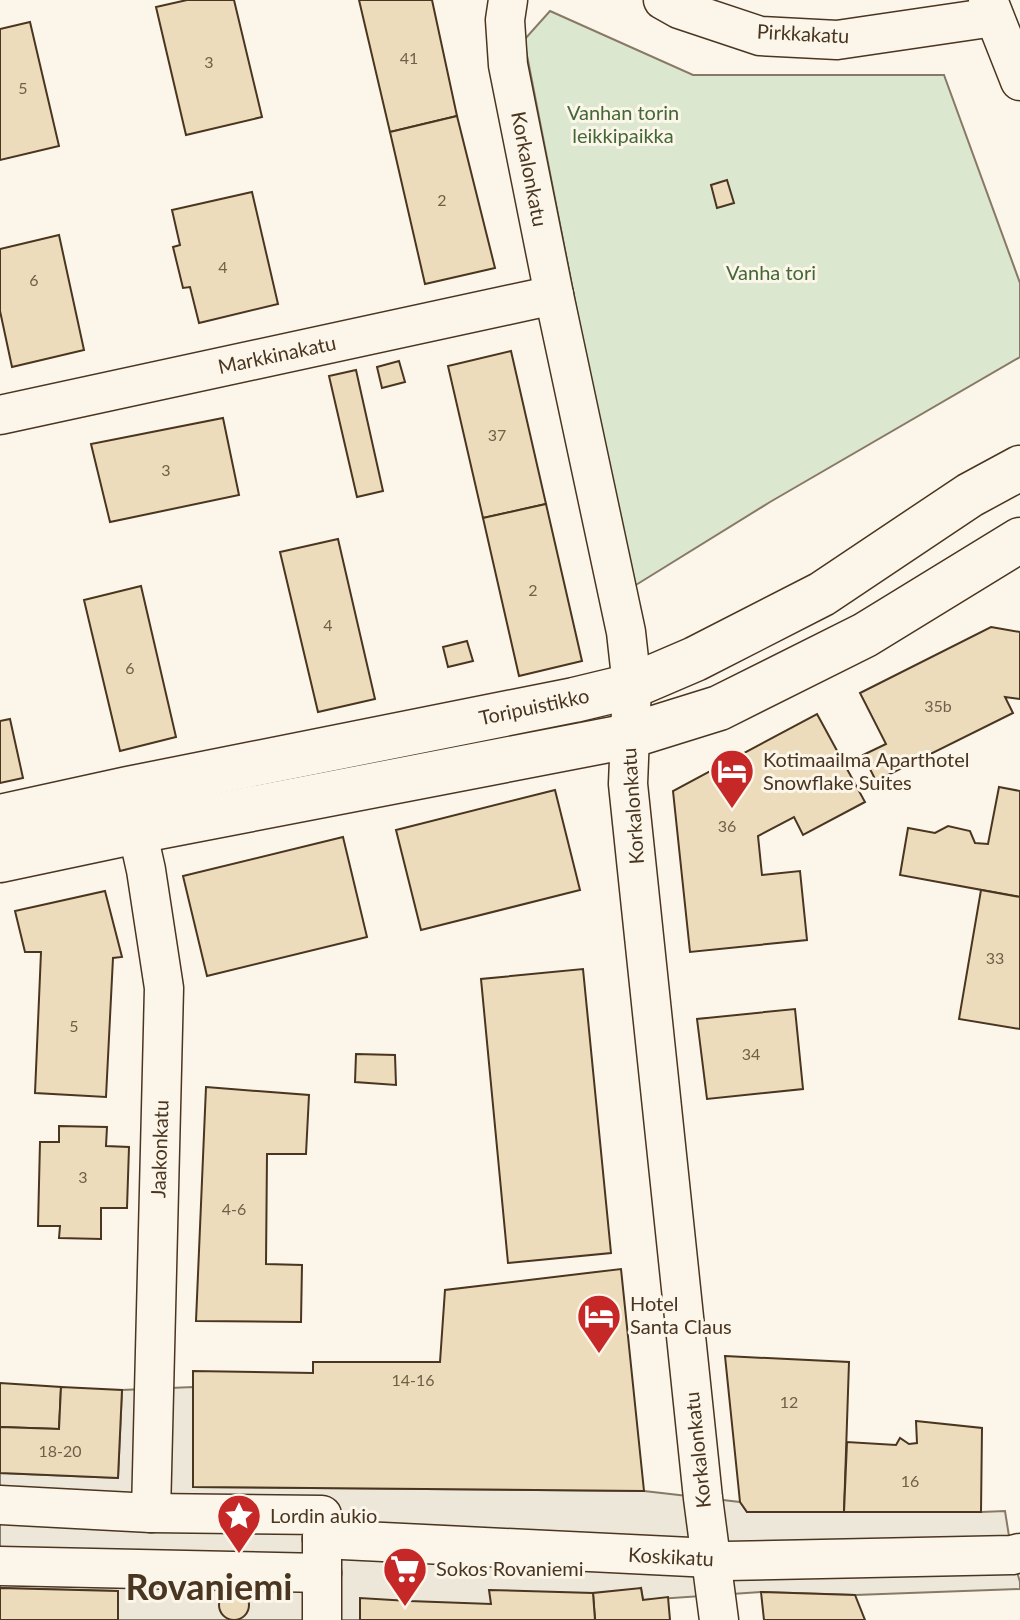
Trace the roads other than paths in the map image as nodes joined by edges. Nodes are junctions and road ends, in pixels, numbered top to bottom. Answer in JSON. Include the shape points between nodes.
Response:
{"nodes":[{"id":1,"x":508,"y":0,"type":"edge"},
{"id":2,"x":675,"y":3,"type":"edge"},
{"id":3,"x":991,"y":9,"type":"edge"},
{"id":4,"x":1020,"y":81,"type":"edge"},
{"id":5,"x":554,"y":295,"type":"junction"},
{"id":6,"x":0,"y":415,"type":"edge"},
{"id":7,"x":1020,"y":468,"type":"edge"},
{"id":8,"x":1020,"y":540,"type":"edge"},
{"id":9,"x":1020,"y":567,"type":"edge"},
{"id":10,"x":935,"y":592,"type":"junction"},
{"id":11,"x":632,"y":686,"type":"junction"},
{"id":12,"x":629,"y":736,"type":"junction"},
{"id":13,"x":128,"y":789,"type":"junction"},
{"id":14,"x":0,"y":817,"type":"edge"},
{"id":15,"x":137,"y":831,"type":"junction"},
{"id":16,"x":0,"y":860,"type":"edge"},
{"id":17,"x":0,"y":1505,"type":"edge"},
{"id":18,"x":151,"y":1513,"type":"junction"},
{"id":19,"x":322,"y":1542,"type":"junction"},
{"id":20,"x":1020,"y":1553,"type":"edge"},
{"id":21,"x":711,"y":1558,"type":"junction"},
{"id":22,"x":0,"y":1566,"type":"edge"},
{"id":23,"x":322,"y":1620,"type":"edge"},
{"id":24,"x":719,"y":1620,"type":"edge"}],
"edges":[{"from":1,"to":5,"type":"street","name":"Korkalonkatu","via":[[508,65]]},
{"from":2,"to":3,"type":"street","name":"Pirkkakatu","via":[[760,36],[837,40]]},
{"from":3,"to":4,"type":"street"},
{"from":5,"to":6,"type":"street","name":"Markkinakatu"},
{"from":5,"to":11,"type":"street","name":"Korkalonkatu","via":[[626,632]]},
{"from":7,"to":11,"type":"main road","name":"Toripuistikko","via":[[970,495],[822,594]]},
{"from":8,"to":10,"type":"main road"},
{"from":9,"to":10,"type":"main road","via":[[992,580]]},
{"from":10,"to":12,"type":"main road","via":[[865,635],[719,708]]},
{"from":11,"to":12,"type":"street","name":"Korkalonkatu"},
{"from":11,"to":13,"type":"main road","name":"Toripuistikko"},
{"from":12,"to":15,"type":"main road"},
{"from":12,"to":21,"type":"street","name":"Korkalonkatu","via":[[628,784]]},
{"from":13,"to":14,"type":"main road","name":"Toripuistikko"},
{"from":13,"to":15,"type":"street","name":"Jaakonkatu"},
{"from":15,"to":16,"type":"main road"},
{"from":15,"to":18,"type":"street","name":"Jaakonkatu","via":[[164,988]]},
{"from":17,"to":18,"type":"street","name":"Koskikatu"},
{"from":18,"to":19,"type":"street","name":"Koskikatu"},
{"from":19,"to":21,"type":"street","name":"Koskikatu"},
{"from":19,"to":22,"type":"street","name":"Koskikatu"},
{"from":19,"to":23,"type":"street"},
{"from":20,"to":21,"type":"street","name":"Koskikatu"},
{"from":21,"to":24,"type":"street","name":"Korkalonkatu"}]}
